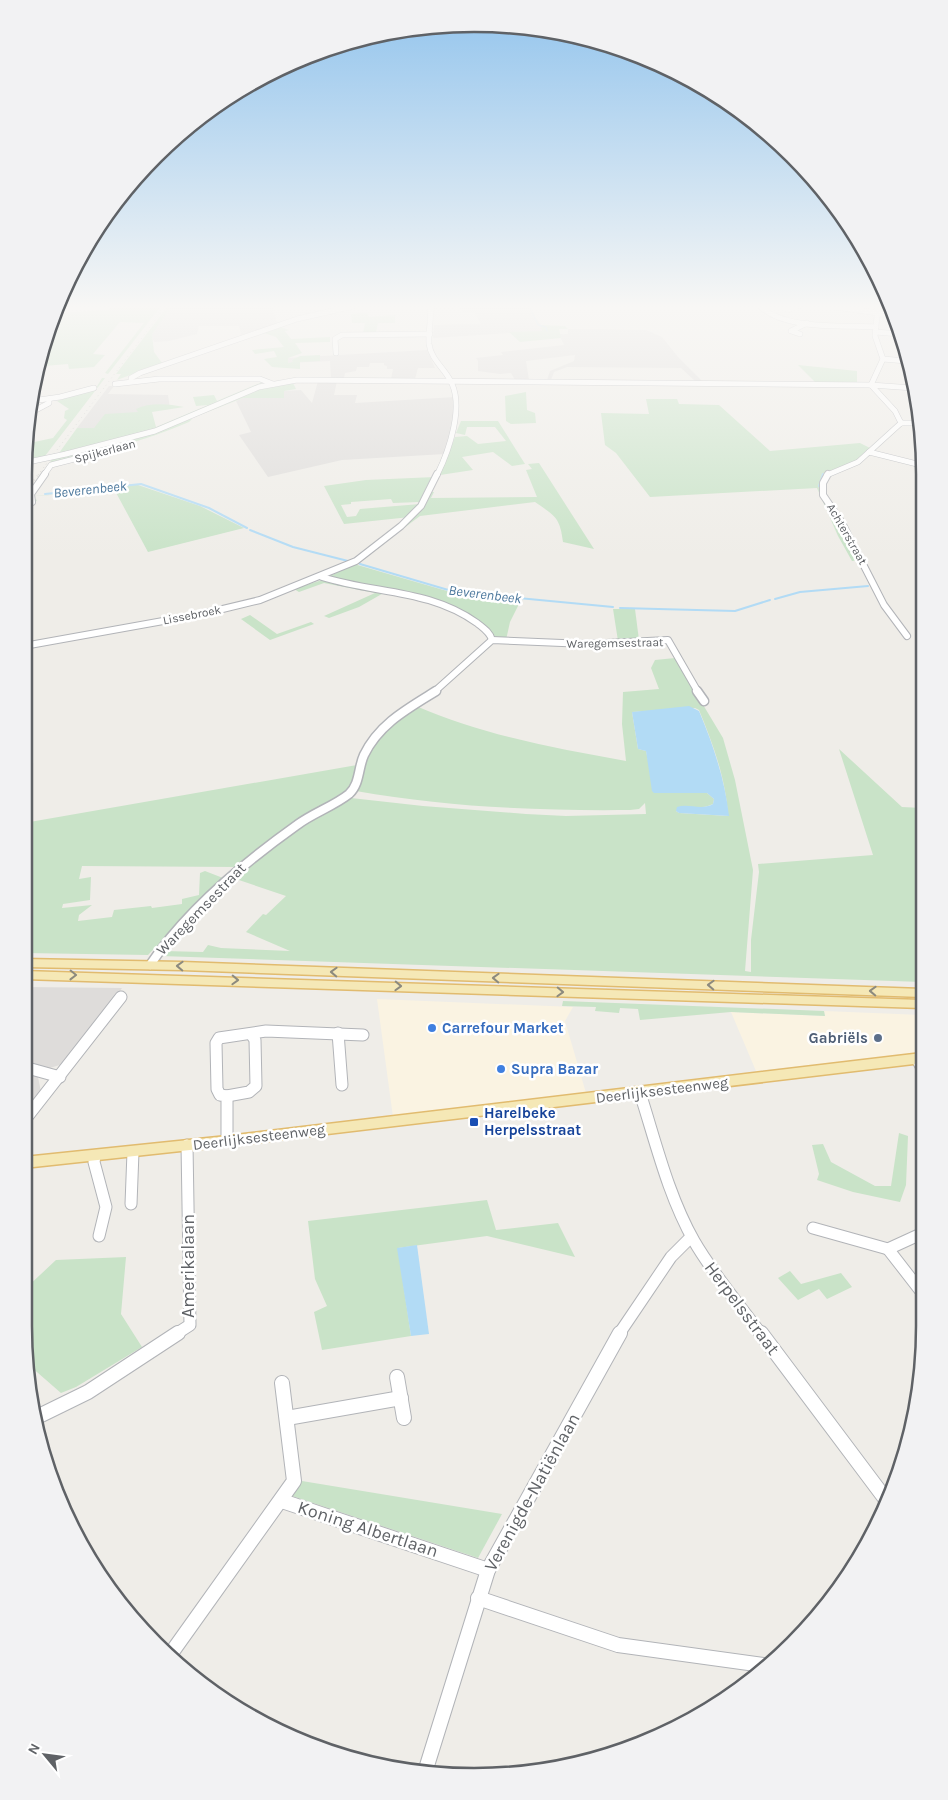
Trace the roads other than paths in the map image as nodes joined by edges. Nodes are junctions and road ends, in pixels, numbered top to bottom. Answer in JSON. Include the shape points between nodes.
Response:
{"nodes":[{"id":1,"x":86,"y":390,"type":"edge"},
{"id":2,"x":253,"y":390,"type":"edge"},
{"id":3,"x":454,"y":390,"type":"edge"},
{"id":4,"x":876,"y":390,"type":"edge"},
{"id":5,"x":49,"y":399,"type":"junction"},
{"id":6,"x":39,"y":400,"type":"edge"},
{"id":7,"x":37,"y":409,"type":"edge"},
{"id":8,"x":190,"y":417,"type":"junction"},
{"id":9,"x":901,"y":423,"type":"junction"},
{"id":10,"x":913,"y":423,"type":"edge"},
{"id":11,"x":870,"y":452,"type":"junction"},
{"id":12,"x":32,"y":461,"type":"edge"},
{"id":13,"x":916,"y":464,"type":"edge"},
{"id":14,"x":32,"y":491,"type":"edge"},
{"id":15,"x":353,"y":563,"type":"joint"},
{"id":16,"x":322,"y":577,"type":"junction"},
{"id":17,"x":907,"y":636,"type":"dead end"},
{"id":18,"x":492,"y":640,"type":"junction"},
{"id":19,"x":32,"y":645,"type":"edge"},
{"id":20,"x":704,"y":701,"type":"dead end"},
{"id":21,"x":32,"y":963,"type":"edge"},
{"id":22,"x":150,"y":965,"type":"junction"},
{"id":23,"x":32,"y":975,"type":"edge"},
{"id":24,"x":916,"y":993,"type":"edge"},
{"id":25,"x":121,"y":997,"type":"dead end"},
{"id":26,"x":916,"y":1004,"type":"edge"},
{"id":27,"x":338,"y":1033,"type":"junction"},
{"id":28,"x":251,"y":1034,"type":"junction"},
{"id":29,"x":363,"y":1035,"type":"dead end"},
{"id":30,"x":916,"y":1063,"type":"edge"},
{"id":31,"x":32,"y":1069,"type":"edge"},
{"id":32,"x":60,"y":1077,"type":"junction"},
{"id":33,"x":342,"y":1085,"type":"dead end"},
{"id":34,"x":640,"y":1093,"type":"junction"},
{"id":35,"x":227,"y":1096,"type":"junction"},
{"id":36,"x":32,"y":1111,"type":"edge"},
{"id":37,"x":227,"y":1141,"type":"junction"},
{"id":38,"x":188,"y":1146,"type":"junction"},
{"id":39,"x":133,"y":1152,"type":"junction"},
{"id":40,"x":94,"y":1156,"type":"junction"},
{"id":41,"x":32,"y":1162,"type":"edge"},
{"id":42,"x":131,"y":1204,"type":"dead end"},
{"id":43,"x":813,"y":1228,"type":"dead end"},
{"id":44,"x":99,"y":1236,"type":"dead end"},
{"id":45,"x":916,"y":1236,"type":"edge"},
{"id":46,"x":691,"y":1237,"type":"junction"},
{"id":47,"x":888,"y":1249,"type":"junction"},
{"id":48,"x":916,"y":1285,"type":"edge"},
{"id":49,"x":397,"y":1377,"type":"dead end"},
{"id":50,"x":282,"y":1383,"type":"dead end"},
{"id":51,"x":88,"y":1392,"type":"junction"},
{"id":52,"x":401,"y":1398,"type":"junction"},
{"id":53,"x":42,"y":1415,"type":"edge"},
{"id":54,"x":287,"y":1418,"type":"junction"},
{"id":55,"x":404,"y":1418,"type":"dead end"},
{"id":56,"x":43,"y":1420,"type":"edge"},
{"id":57,"x":882,"y":1495,"type":"edge"},
{"id":58,"x":282,"y":1501,"type":"junction"},
{"id":59,"x":488,"y":1570,"type":"junction"},
{"id":60,"x":478,"y":1598,"type":"junction"},
{"id":61,"x":174,"y":1649,"type":"edge"},
{"id":62,"x":757,"y":1664,"type":"edge"},
{"id":63,"x":427,"y":1765,"type":"edge"}],
"edges":[{"from":1,"to":5,"type":"street"},
{"from":2,"to":8,"type":"street","name":"Spijkerlaan"},
{"from":3,"to":15,"type":"street","via":[[454,433],[434,482],[415,514]]},
{"from":4,"to":9,"type":"street","via":[[895,411]]},
{"from":5,"to":6,"type":"street"},
{"from":5,"to":7,"type":"street","via":[[49,403]]},
{"from":8,"to":12,"type":"street","name":"Spijkerlaan","bridge":true,"via":[[143,435]]},
{"from":8,"to":14,"type":"street","name":"Spijkerlaan","via":[[194,419],[155,436],[51,465]]},
{"from":9,"to":10,"type":"street"},
{"from":9,"to":11,"type":"street","name":"Achterstraat"},
{"from":11,"to":13,"type":"street"},
{"from":11,"to":17,"type":"street","name":"Achterstraat","via":[[858,462],[828,474],[822,489],[880,598]]},
{"from":15,"to":16,"type":"street","name":"Lissebroek"},
{"from":16,"to":18,"type":"street","via":[[436,599],[478,623],[493,637]]},
{"from":16,"to":19,"type":"street","name":"Lissebroek","via":[[244,605]]},
{"from":18,"to":20,"type":"street","name":"Waregemsestraat","via":[[586,644],[668,640]]},
{"from":18,"to":22,"type":"street","name":"Waregemsestraat","via":[[443,685],[395,716],[378,732],[363,757],[357,782],[350,793],[298,824],[230,876],[162,947]]},
{"from":21,"to":22,"type":"main road"},
{"from":24,"to":22,"type":"main road","one_way":true},
{"from":23,"to":26,"type":"main road","one_way":true},
{"from":25,"to":32,"type":"street"},
{"from":27,"to":28,"type":"street","via":[[266,1030]]},
{"from":27,"to":29,"type":"street"},
{"from":27,"to":33,"type":"street"},
{"from":28,"to":35,"type":"street","via":[[255,1040],[256,1086],[247,1093]]},
{"from":28,"to":35,"type":"street","via":[[224,1035],[216,1042],[216,1089],[220,1095]]},
{"from":30,"to":34,"type":"main road","name":"Deerlijksesteenweg"},
{"from":31,"to":32,"type":"street"},
{"from":32,"to":36,"type":"street"},
{"from":34,"to":37,"type":"main road","name":"Deerlijksesteenweg"},
{"from":34,"to":46,"type":"street","name":"Herpelsstraat","via":[[677,1208]]},
{"from":35,"to":37,"type":"street"},
{"from":37,"to":38,"type":"main road","name":"Deerlijksesteenweg"},
{"from":38,"to":39,"type":"main road","name":"Deerlijksesteenweg"},
{"from":38,"to":51,"type":"street","name":"Amerikalaan","via":[[190,1326]]},
{"from":39,"to":40,"type":"main road","name":"Deerlijksesteenweg"},
{"from":39,"to":42,"type":"street"},
{"from":40,"to":41,"type":"main road","name":"Deerlijksesteenweg"},
{"from":40,"to":44,"type":"street","via":[[106,1207]]},
{"from":43,"to":47,"type":"street"},
{"from":45,"to":47,"type":"street"},
{"from":46,"to":57,"type":"street","name":"Herpelsstraat"},
{"from":46,"to":59,"type":"street","name":"Verenigde-Natiënlaan","via":[[672,1257],[623,1328]]},
{"from":47,"to":48,"type":"street"},
{"from":49,"to":52,"type":"street"},
{"from":50,"to":54,"type":"street"},
{"from":51,"to":53,"type":"street","name":"Amerikalaan"},
{"from":51,"to":56,"type":"street","name":"Amerikalaan"},
{"from":52,"to":54,"type":"street"},
{"from":52,"to":55,"type":"street"},
{"from":54,"to":58,"type":"street","via":[[294,1481]]},
{"from":58,"to":59,"type":"street","name":"Koning Albertlaan"},
{"from":58,"to":61,"type":"street","name":"Koning Albertlaan"},
{"from":59,"to":60,"type":"street","name":"Verenigde-Natiënlaan"},
{"from":60,"to":62,"type":"street","via":[[618,1645]]},
{"from":60,"to":63,"type":"street","name":"Verenigde-Natiënlaan"}]}
